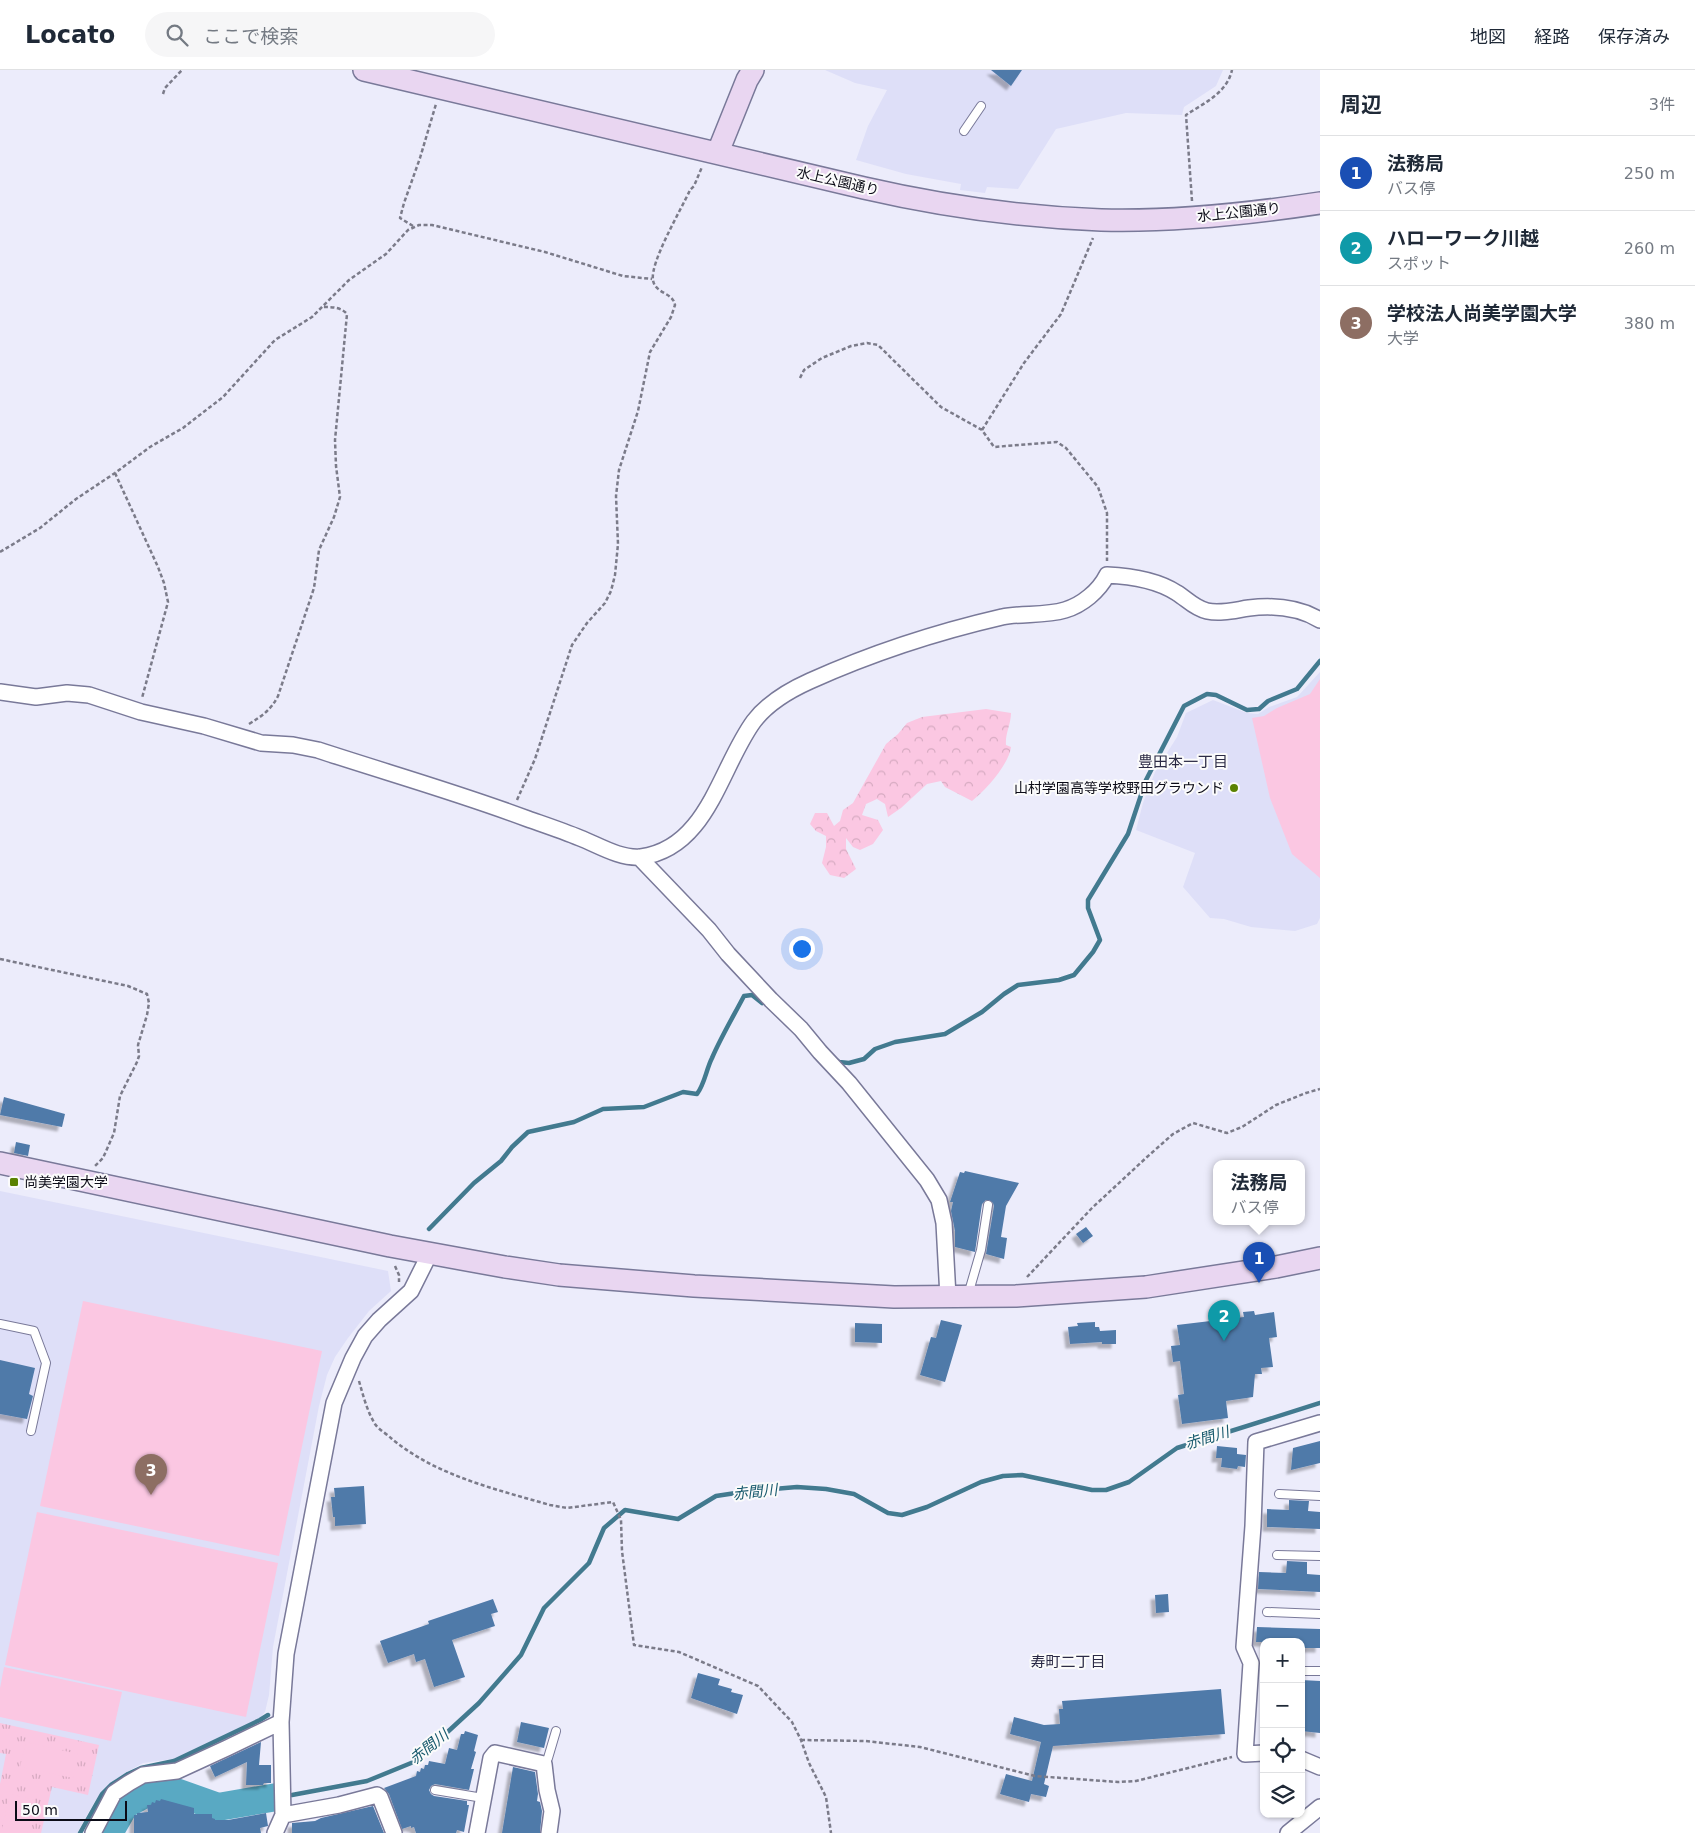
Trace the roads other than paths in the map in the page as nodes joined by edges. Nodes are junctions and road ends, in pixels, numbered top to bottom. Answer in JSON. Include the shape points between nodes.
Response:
{"nodes":[{"id":1,"x":364,"y":70,"type":"edge"},
{"id":2,"x":753,"y":70,"type":"edge"},
{"id":3,"x":981,"y":106,"type":"dead end"},
{"id":4,"x":964,"y":131,"type":"dead end"},
{"id":5,"x":718,"y":152,"type":"junction"},
{"id":6,"x":1320,"y":203,"type":"edge"},
{"id":7,"x":1320,"y":620,"type":"edge"},
{"id":8,"x":0,"y":692,"type":"edge"},
{"id":9,"x":639,"y":857,"type":"junction"},
{"id":10,"x":0,"y":1163,"type":"edge"},
{"id":11,"x":988,"y":1205,"type":"dead end"},
{"id":12,"x":430,"y":1253,"type":"junction"},
{"id":13,"x":1320,"y":1258,"type":"edge"},
{"id":14,"x":958,"y":1297,"type":"junction"},
{"id":15,"x":0,"y":1324,"type":"edge"},
{"id":16,"x":1320,"y":1423,"type":"edge"},
{"id":17,"x":31,"y":1430,"type":"dead end"},
{"id":18,"x":1279,"y":1494,"type":"dead end"},
{"id":19,"x":1320,"y":1496,"type":"edge"},
{"id":20,"x":1277,"y":1555,"type":"dead end"},
{"id":21,"x":1320,"y":1556,"type":"edge"},
{"id":22,"x":1267,"y":1612,"type":"dead end"},
{"id":23,"x":1320,"y":1614,"type":"edge"},
{"id":24,"x":1305,"y":1671,"type":"edge"},
{"id":25,"x":1320,"y":1671,"type":"edge"},
{"id":26,"x":281,"y":1722,"type":"junction"},
{"id":27,"x":556,"y":1731,"type":"dead end"},
{"id":28,"x":1260,"y":1754,"type":"edge"},
{"id":29,"x":1305,"y":1761,"type":"edge"},
{"id":30,"x":544,"y":1764,"type":"junction"},
{"id":31,"x":1320,"y":1767,"type":"edge"},
{"id":32,"x":435,"y":1790,"type":"dead end"},
{"id":33,"x":483,"y":1798,"type":"junction"},
{"id":34,"x":1320,"y":1807,"type":"edge"},
{"id":35,"x":283,"y":1815,"type":"junction"},
{"id":36,"x":92,"y":1833,"type":"edge"},
{"id":37,"x":275,"y":1833,"type":"edge"},
{"id":38,"x":394,"y":1833,"type":"edge"},
{"id":39,"x":477,"y":1833,"type":"edge"},
{"id":40,"x":550,"y":1833,"type":"edge"},
{"id":41,"x":1288,"y":1833,"type":"edge"}],
"edges":[{"from":1,"to":5,"type":"street","name":"水上公園通り"},
{"from":2,"to":5,"type":"street"},
{"from":3,"to":4,"type":"lane"},
{"from":5,"to":6,"type":"street","name":"水上公園通り","via":[[916,200],[1012,213],[1101,220],[1192,217]]},
{"from":7,"to":9,"type":"street","via":[[1299,610],[1279,606],[1228,612],[1206,611],[1170,588],[1134,578],[1107,575],[1095,592],[1066,610],[1010,616],[918,640],[816,678],[770,705],[754,721],[702,817],[671,846]]},
{"from":8,"to":9,"type":"street","via":[[36,697],[67,693],[89,695],[261,743],[318,750],[512,813],[605,849]]},
{"from":9,"to":14,"type":"street","via":[[709,930],[764,994],[801,1029],[927,1180],[939,1200]]},
{"from":10,"to":12,"type":"street"},
{"from":11,"to":14,"type":"lane","via":[[981,1250]]},
{"from":12,"to":14,"type":"street","via":[[532,1271],[626,1281],[827,1294]]},
{"from":12,"to":26,"type":"street","via":[[410,1291],[365,1336],[334,1403],[286,1654]]},
{"from":13,"to":14,"type":"street","via":[[1146,1286]]},
{"from":15,"to":17,"type":"lane","via":[[34,1331],[46,1363]]},
{"from":16,"to":28,"type":"street","via":[[1256,1442],[1244,1647],[1251,1663],[1246,1754]]},
{"from":18,"to":19,"type":"lane"},
{"from":20,"to":21,"type":"lane"},
{"from":22,"to":23,"type":"lane"},
{"from":24,"to":25,"type":"lane"},
{"from":26,"to":35,"type":"street"},
{"from":26,"to":36,"type":"street","via":[[177,1770],[143,1775],[129,1783],[114,1793]]},
{"from":27,"to":30,"type":"lane"},
{"from":29,"to":31,"type":"street"},
{"from":30,"to":33,"type":"street","via":[[495,1753],[491,1758]]},
{"from":30,"to":40,"type":"street","via":[[552,1812]]},
{"from":32,"to":33,"type":"lane"},
{"from":33,"to":39,"type":"street"},
{"from":34,"to":41,"type":"street"},
{"from":35,"to":37,"type":"street"},
{"from":35,"to":38,"type":"street","via":[[377,1795]]}]}
